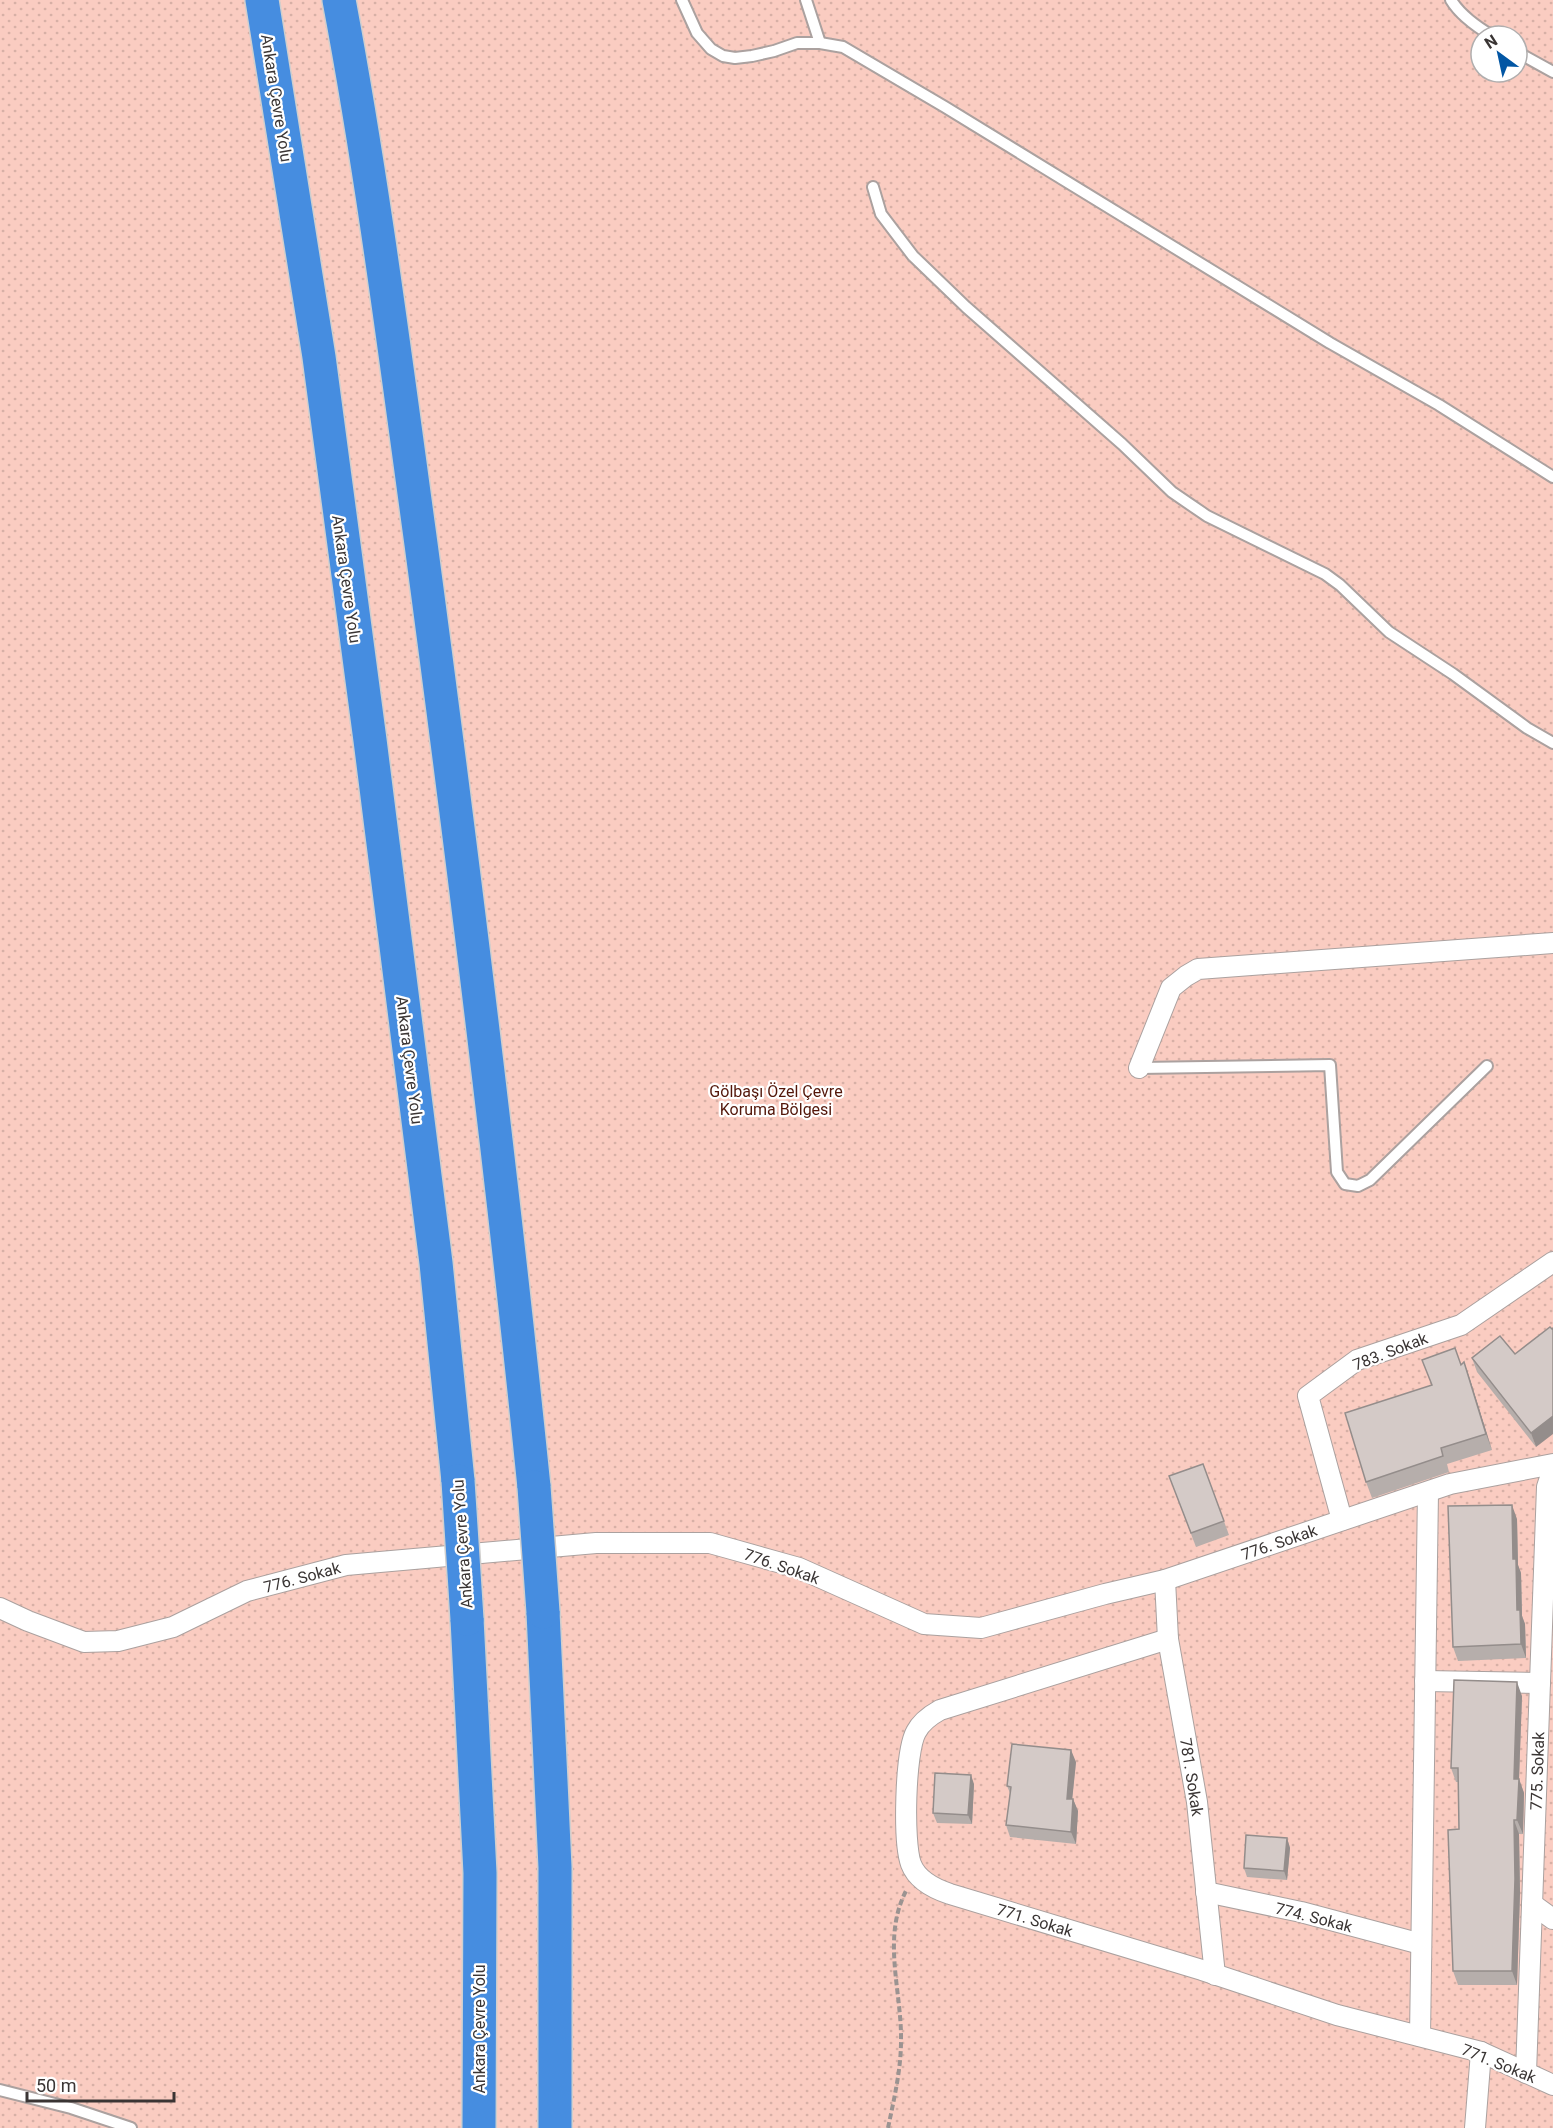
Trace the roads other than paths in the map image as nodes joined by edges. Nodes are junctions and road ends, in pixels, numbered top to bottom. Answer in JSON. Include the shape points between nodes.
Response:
{"nodes":[{"id":1,"x":262,"y":0,"type":"edge"},
{"id":2,"x":339,"y":0,"type":"edge"},
{"id":3,"x":682,"y":0,"type":"edge"},
{"id":4,"x":806,"y":0,"type":"edge"},
{"id":5,"x":1451,"y":0,"type":"edge"},
{"id":6,"x":1475,"y":24,"type":"edge"},
{"id":7,"x":820,"y":43,"type":"junction"},
{"id":8,"x":1529,"y":59,"type":"edge"},
{"id":9,"x":1553,"y":72,"type":"edge"},
{"id":10,"x":873,"y":187,"type":"dead end"},
{"id":11,"x":1553,"y":477,"type":"edge"},
{"id":12,"x":1553,"y":743,"type":"edge"},
{"id":13,"x":1553,"y":943,"type":"edge"},
{"id":14,"x":1487,"y":1066,"type":"dead end"},
{"id":15,"x":1139,"y":1068,"type":"joint"},
{"id":16,"x":1553,"y":1262,"type":"edge"},
{"id":17,"x":1553,"y":1464,"type":"edge"},
{"id":18,"x":1553,"y":1470,"type":"edge"},
{"id":19,"x":1428,"y":1491,"type":"junction"},
{"id":20,"x":1342,"y":1521,"type":"junction"},
{"id":21,"x":1165,"y":1580,"type":"junction"},
{"id":22,"x":0,"y":1608,"type":"edge"},
{"id":23,"x":1168,"y":1639,"type":"junction"},
{"id":24,"x":1547,"y":1661,"type":"edge"},
{"id":25,"x":1425,"y":1681,"type":"junction"},
{"id":26,"x":1540,"y":1683,"type":"junction"},
{"id":27,"x":1206,"y":1892,"type":"junction"},
{"id":28,"x":1532,"y":1904,"type":"junction"},
{"id":29,"x":1553,"y":1919,"type":"edge"},
{"id":30,"x":1421,"y":1944,"type":"junction"},
{"id":31,"x":1215,"y":1975,"type":"junction"},
{"id":32,"x":1420,"y":2037,"type":"junction"},
{"id":33,"x":1481,"y":2052,"type":"junction"},
{"id":34,"x":1526,"y":2073,"type":"junction"},
{"id":35,"x":1553,"y":2085,"type":"edge"},
{"id":36,"x":0,"y":2090,"type":"edge"},
{"id":37,"x":131,"y":2128,"type":"edge"},
{"id":38,"x":479,"y":2128,"type":"edge"},
{"id":39,"x":555,"y":2128,"type":"edge"},
{"id":40,"x":1475,"y":2128,"type":"edge"}],
"edges":[{"from":1,"to":38,"type":"highway","name":"Ankara Çevre Yolu","bridge":true,"via":[[319,357],[436,1263],[458,1481],[480,1873]]},
{"from":2,"to":39,"type":"highway","bridge":true,"via":[[397,354],[511,1256],[543,1612],[555,1867]]},
{"from":3,"to":7,"type":"lane","via":[[697,33],[723,56],[735,58],[797,43]]},
{"from":4,"to":7,"type":"lane"},
{"from":5,"to":6,"type":"lane"},
{"from":7,"to":11,"type":"lane","via":[[843,47],[935,101]]},
{"from":8,"to":9,"type":"lane"},
{"from":10,"to":12,"type":"lane","via":[[881,214],[913,256],[1172,492],[1207,516],[1325,574],[1389,632]]},
{"from":13,"to":15,"type":"street","via":[[1198,969],[1171,988]]},
{"from":14,"to":15,"type":"lane","via":[[1376,1175],[1358,1186],[1345,1184],[1337,1172],[1330,1065]]},
{"from":16,"to":20,"type":"street","name":"783. Sokak","via":[[1461,1325],[1357,1360],[1308,1396]]},
{"from":17,"to":19,"type":"street","name":"776. Sokak"},
{"from":18,"to":24,"type":"street","name":"775. Sokak","via":[[1546,1487]]},
{"from":19,"to":20,"type":"street","name":"776. Sokak"},
{"from":19,"to":25,"type":"street"},
{"from":20,"to":21,"type":"street","name":"776. Sokak"},
{"from":21,"to":22,"type":"street","name":"776. Sokak","via":[[981,1629],[924,1624],[799,1568],[710,1543],[596,1543],[346,1565],[247,1592],[173,1627],[118,1641],[84,1642]]},
{"from":21,"to":23,"type":"street","name":"781. Sokak"},
{"from":23,"to":27,"type":"street","name":"781. Sokak","via":[[1197,1803]]},
{"from":23,"to":31,"type":"street","name":"771. Sokak","via":[[940,1710],[922,1724],[910,1746],[908,1849],[916,1873],[935,1889]]},
{"from":24,"to":26,"type":"street","name":"775. Sokak"},
{"from":25,"to":26,"type":"street"},
{"from":25,"to":30,"type":"street"},
{"from":26,"to":28,"type":"street","name":"775. Sokak"},
{"from":27,"to":30,"type":"street","name":"774. Sokak"},
{"from":27,"to":31,"type":"street","name":"781. Sokak"},
{"from":28,"to":29,"type":"street"},
{"from":28,"to":34,"type":"street","name":"775. Sokak"},
{"from":30,"to":32,"type":"street"},
{"from":31,"to":32,"type":"street","name":"771. Sokak"},
{"from":32,"to":33,"type":"street","name":"771. Sokak"},
{"from":33,"to":34,"type":"street","name":"771. Sokak"},
{"from":33,"to":40,"type":"street"},
{"from":34,"to":35,"type":"street","name":"771. Sokak"},
{"from":36,"to":37,"type":"lane"}]}
